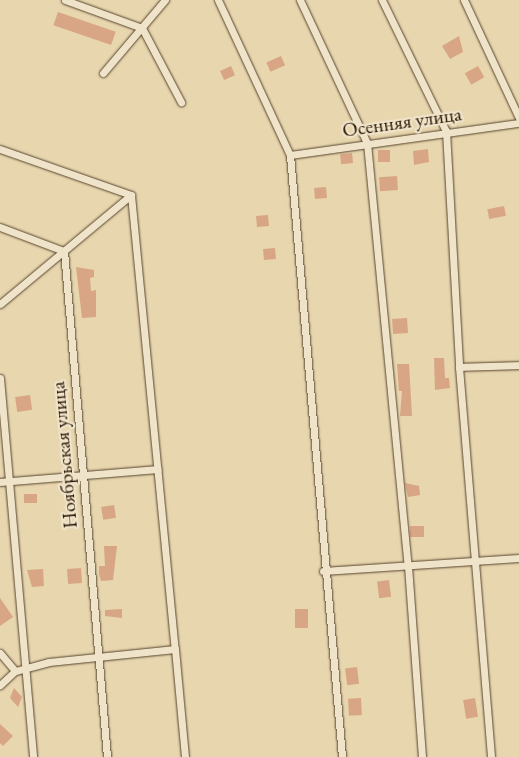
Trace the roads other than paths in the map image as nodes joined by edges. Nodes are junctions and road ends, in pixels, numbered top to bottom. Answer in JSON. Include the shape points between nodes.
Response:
{"nodes":[{"id":1,"x":65,"y":0,"type":"edge"},
{"id":2,"x":165,"y":0,"type":"edge"},
{"id":3,"x":218,"y":0,"type":"edge"},
{"id":4,"x":300,"y":0,"type":"edge"},
{"id":5,"x":382,"y":0,"type":"edge"},
{"id":6,"x":464,"y":0,"type":"edge"},
{"id":7,"x":142,"y":28,"type":"junction"},
{"id":8,"x":103,"y":73,"type":"dead end"},
{"id":9,"x":182,"y":102,"type":"dead end"},
{"id":10,"x":519,"y":118,"type":"edge"},
{"id":11,"x":519,"y":123,"type":"edge"},
{"id":12,"x":446,"y":131,"type":"junction"},
{"id":13,"x":367,"y":143,"type":"junction"},
{"id":14,"x":0,"y":148,"type":"edge"},
{"id":15,"x":290,"y":155,"type":"junction"},
{"id":16,"x":130,"y":195,"type":"junction"},
{"id":17,"x":0,"y":228,"type":"edge"},
{"id":18,"x":64,"y":251,"type":"junction"},
{"id":19,"x":0,"y":304,"type":"edge"},
{"id":20,"x":519,"y":365,"type":"edge"},
{"id":21,"x":459,"y":367,"type":"junction"},
{"id":22,"x":0,"y":378,"type":"edge"},
{"id":23,"x":157,"y":469,"type":"junction"},
{"id":24,"x":82,"y":475,"type":"junction"},
{"id":25,"x":9,"y":481,"type":"junction"},
{"id":26,"x":0,"y":482,"type":"edge"},
{"id":27,"x":519,"y":558,"type":"edge"},
{"id":28,"x":478,"y":561,"type":"junction"},
{"id":29,"x":408,"y":566,"type":"junction"},
{"id":30,"x":323,"y":572,"type":"junction"},
{"id":31,"x":175,"y":650,"type":"junction"},
{"id":32,"x":0,"y":653,"type":"edge"},
{"id":33,"x":98,"y":657,"type":"junction"},
{"id":34,"x":26,"y":668,"type":"junction"},
{"id":35,"x":15,"y":671,"type":"junction"},
{"id":36,"x":0,"y":685,"type":"edge"},
{"id":37,"x":33,"y":757,"type":"edge"},
{"id":38,"x":107,"y":757,"type":"edge"},
{"id":39,"x":185,"y":757,"type":"edge"},
{"id":40,"x":342,"y":757,"type":"edge"},
{"id":41,"x":422,"y":757,"type":"edge"},
{"id":42,"x":492,"y":757,"type":"edge"}],
"edges":[{"from":1,"to":7,"type":"street"},
{"from":2,"to":7,"type":"street"},
{"from":3,"to":15,"type":"street"},
{"from":4,"to":13,"type":"street"},
{"from":5,"to":12,"type":"street"},
{"from":6,"to":10,"type":"street"},
{"from":7,"to":8,"type":"street"},
{"from":7,"to":9,"type":"street"},
{"from":11,"to":12,"type":"street","name":"Осенняя улица"},
{"from":12,"to":13,"type":"street","name":"Осенняя улица"},
{"from":12,"to":21,"type":"street"},
{"from":13,"to":15,"type":"street","name":"Осенняя улица"},
{"from":13,"to":29,"type":"street"},
{"from":14,"to":16,"type":"street"},
{"from":15,"to":30,"type":"street"},
{"from":16,"to":18,"type":"street"},
{"from":16,"to":23,"type":"street"},
{"from":17,"to":18,"type":"street"},
{"from":18,"to":19,"type":"street"},
{"from":18,"to":24,"type":"street","name":"Ноябрьская улица"},
{"from":20,"to":21,"type":"street"},
{"from":21,"to":28,"type":"street"},
{"from":22,"to":25,"type":"street"},
{"from":23,"to":24,"type":"street"},
{"from":23,"to":31,"type":"street"},
{"from":24,"to":25,"type":"street"},
{"from":24,"to":33,"type":"street","name":"Ноябрьская улица"},
{"from":25,"to":26,"type":"street"},
{"from":25,"to":34,"type":"street"},
{"from":27,"to":28,"type":"street"},
{"from":28,"to":29,"type":"street"},
{"from":28,"to":42,"type":"street"},
{"from":29,"to":30,"type":"street"},
{"from":29,"to":41,"type":"street"},
{"from":30,"to":40,"type":"street"},
{"from":31,"to":33,"type":"street"},
{"from":31,"to":39,"type":"street"},
{"from":32,"to":35,"type":"street"},
{"from":33,"to":34,"type":"street"},
{"from":33,"to":38,"type":"street","name":"Ноябрьская улица"},
{"from":34,"to":35,"type":"street"},
{"from":34,"to":37,"type":"street"},
{"from":35,"to":36,"type":"street"}]}
